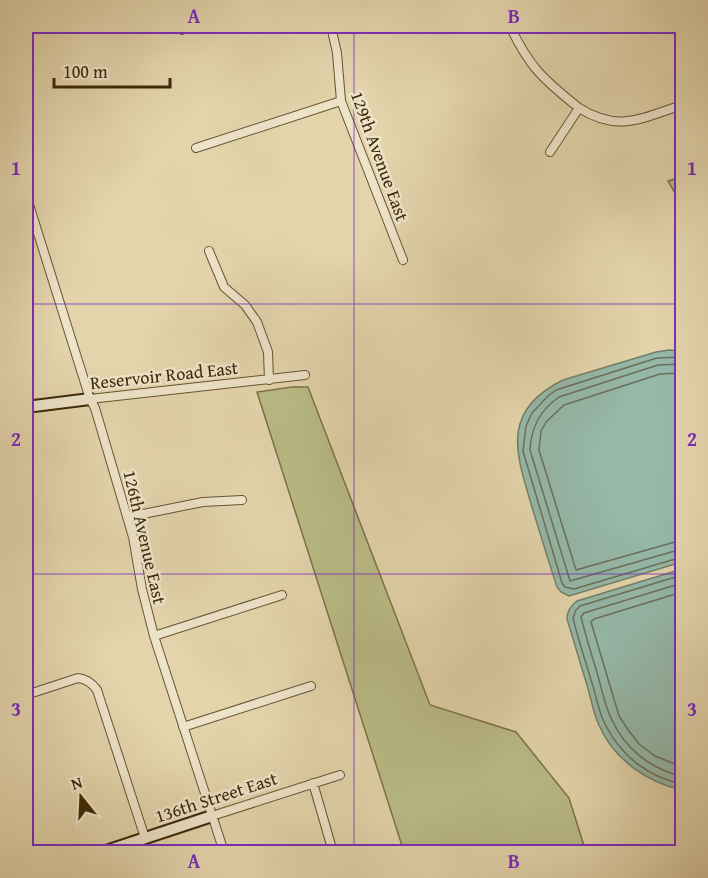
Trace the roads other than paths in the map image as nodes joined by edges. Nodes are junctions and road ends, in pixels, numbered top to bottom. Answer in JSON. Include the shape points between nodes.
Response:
{"nodes":[{"id":1,"x":331,"y":26,"type":"edge"},
{"id":2,"x":510,"y":26,"type":"edge"},
{"id":3,"x":341,"y":101,"type":"junction"},
{"id":4,"x":682,"y":105,"type":"edge"},
{"id":5,"x":579,"y":108,"type":"junction"},
{"id":6,"x":196,"y":148,"type":"dead end"},
{"id":7,"x":550,"y":152,"type":"dead end"},
{"id":8,"x":26,"y":195,"type":"edge"},
{"id":9,"x":209,"y":250,"type":"dead end"},
{"id":10,"x":403,"y":260,"type":"dead end"},
{"id":11,"x":305,"y":375,"type":"dead end"},
{"id":12,"x":269,"y":380,"type":"junction"},
{"id":13,"x":90,"y":399,"type":"junction"},
{"id":14,"x":26,"y":407,"type":"edge"},
{"id":15,"x":242,"y":500,"type":"dead end"},
{"id":16,"x":128,"y":517,"type":"junction"},
{"id":17,"x":282,"y":595,"type":"dead end"},
{"id":18,"x":154,"y":636,"type":"junction"},
{"id":19,"x":310,"y":686,"type":"dead end"},
{"id":20,"x":26,"y":695,"type":"edge"},
{"id":21,"x":183,"y":727,"type":"junction"},
{"id":22,"x":340,"y":776,"type":"dead end"},
{"id":23,"x":313,"y":783,"type":"junction"},
{"id":24,"x":212,"y":816,"type":"junction"},
{"id":25,"x":145,"y":838,"type":"junction"},
{"id":26,"x":103,"y":852,"type":"edge"},
{"id":27,"x":224,"y":852,"type":"edge"},
{"id":28,"x":333,"y":852,"type":"edge"}],
"edges":[{"from":1,"to":3,"type":"street","name":"129th Avenue East"},
{"from":2,"to":5,"type":"street","via":[[524,55],[539,74]]},
{"from":3,"to":6,"type":"street"},
{"from":3,"to":10,"type":"street","name":"129th Avenue East"},
{"from":4,"to":5,"type":"street","via":[[625,122],[605,121]]},
{"from":5,"to":7,"type":"street"},
{"from":8,"to":13,"type":"street","name":"126th Avenue East"},
{"from":9,"to":12,"type":"street","via":[[224,287],[257,322],[268,352]]},
{"from":11,"to":12,"type":"street","name":"Reservoir Road East"},
{"from":12,"to":13,"type":"street","name":"Reservoir Road East"},
{"from":13,"to":14,"type":"street","name":"Reservoir Road East"},
{"from":13,"to":16,"type":"street","name":"126th Avenue East"},
{"from":15,"to":16,"type":"street","via":[[203,502]]},
{"from":16,"to":18,"type":"street","name":"126th Avenue East"},
{"from":17,"to":18,"type":"street"},
{"from":18,"to":21,"type":"street","name":"126th Avenue East"},
{"from":19,"to":21,"type":"street"},
{"from":20,"to":25,"type":"street","via":[[78,678],[89,681],[97,690]]},
{"from":21,"to":24,"type":"street","name":"126th Avenue East"},
{"from":22,"to":23,"type":"street","name":"136th Street East"},
{"from":23,"to":24,"type":"street","name":"136th Street East"},
{"from":23,"to":28,"type":"street"},
{"from":24,"to":25,"type":"street","name":"136th Street East"},
{"from":24,"to":27,"type":"street","name":"126th Avenue East"},
{"from":25,"to":26,"type":"street","name":"136th Street East"}]}
